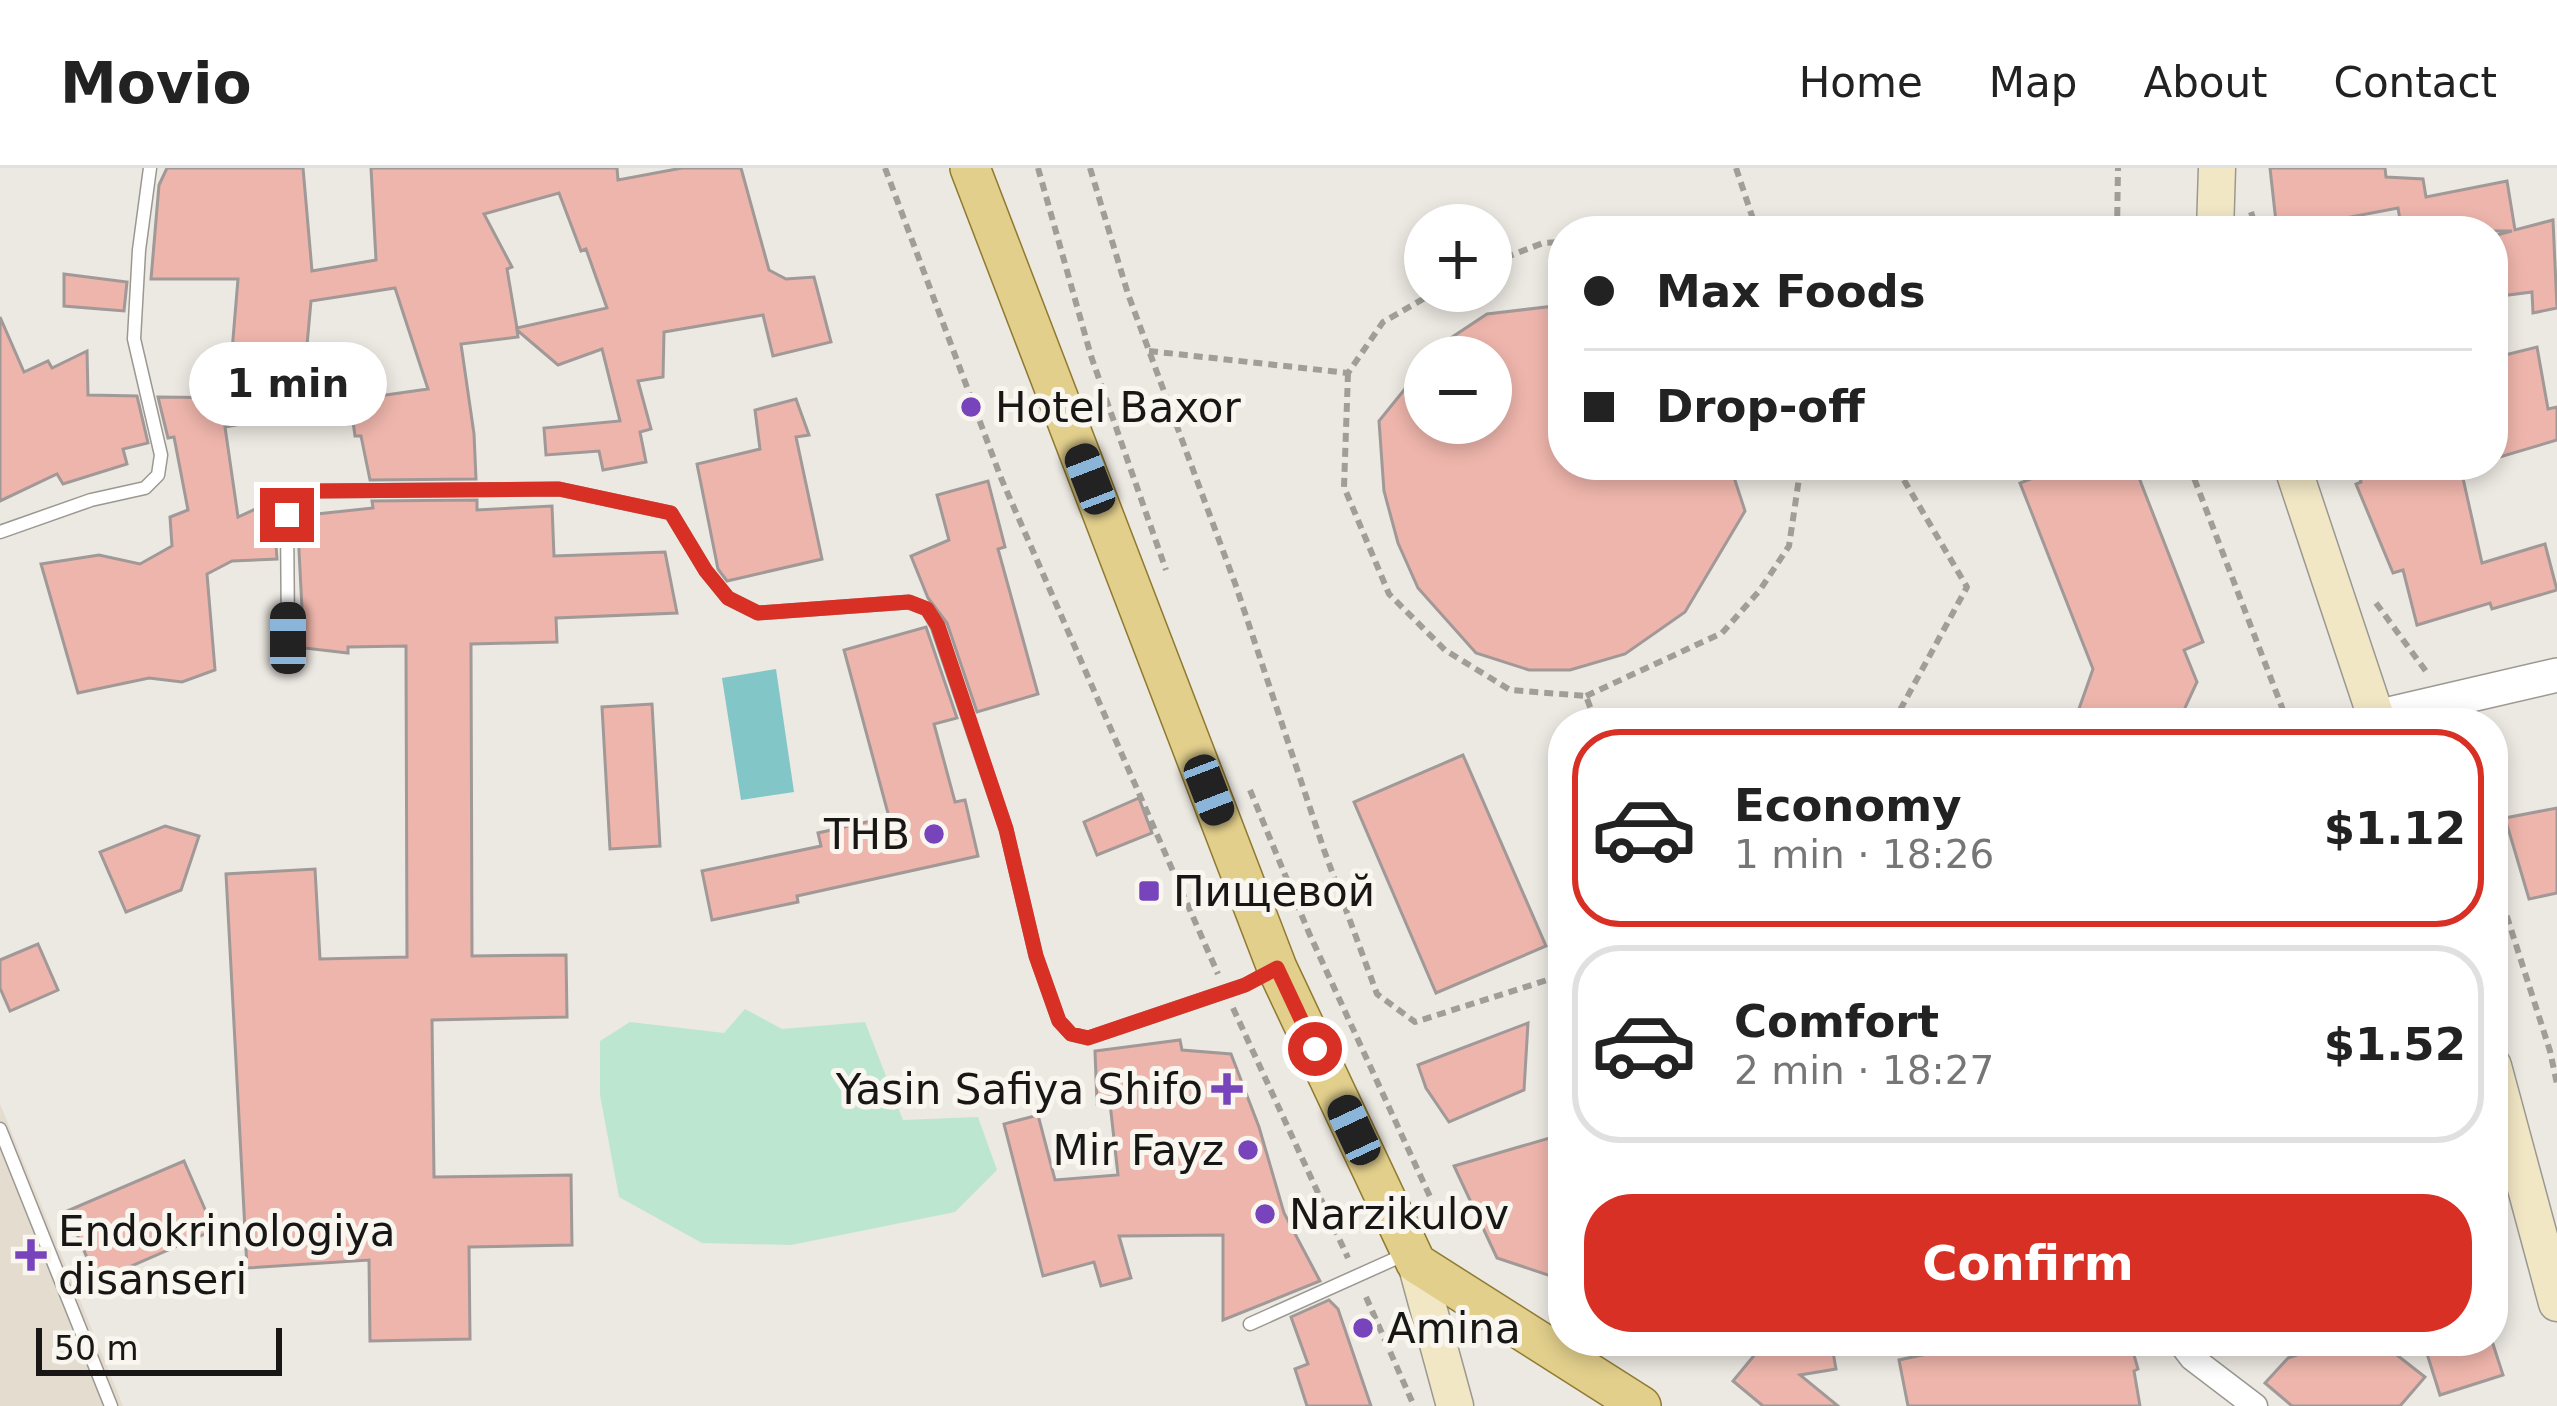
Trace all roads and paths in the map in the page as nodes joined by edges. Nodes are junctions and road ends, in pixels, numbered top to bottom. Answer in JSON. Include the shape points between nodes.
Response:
{"nodes":[{"id":1,"x":150,"y":168,"type":"edge"},
{"id":2,"x":885,"y":168,"type":"edge"},
{"id":3,"x":970,"y":168,"type":"edge"},
{"id":4,"x":1038,"y":168,"type":"edge"},
{"id":5,"x":1090,"y":168,"type":"edge"},
{"id":6,"x":1736,"y":168,"type":"edge"},
{"id":7,"x":2118,"y":168,"type":"edge"},
{"id":8,"x":2217,"y":168,"type":"edge"},
{"id":9,"x":1752,"y":216,"type":"edge"},
{"id":10,"x":2117,"y":216,"type":"edge"},
{"id":11,"x":2215,"y":216,"type":"edge"},
{"id":12,"x":1548,"y":243,"type":"edge"},
{"id":13,"x":1512,"y":255,"type":"edge"},
{"id":14,"x":1404,"y":310,"type":"edge"},
{"id":15,"x":1149,"y":352,"type":"junction"},
{"id":16,"x":1348,"y":374,"type":"junction"},
{"id":17,"x":1799,"y":480,"type":"edge"},
{"id":18,"x":1904,"y":480,"type":"edge"},
{"id":19,"x":2195,"y":480,"type":"edge"},
{"id":20,"x":2297,"y":480,"type":"edge"},
{"id":21,"x":0,"y":532,"type":"edge"},
{"id":22,"x":1167,"y":572,"type":"dead end"},
{"id":23,"x":2373,"y":599,"type":"dead end"},
{"id":24,"x":288,"y":638,"type":"dead end"},
{"id":25,"x":2557,"y":675,"type":"edge"},
{"id":26,"x":1586,"y":696,"type":"junction"},
{"id":27,"x":2438,"y":703,"type":"junction"},
{"id":28,"x":1590,"y":708,"type":"edge"},
{"id":29,"x":1901,"y":708,"type":"edge"},
{"id":30,"x":2282,"y":708,"type":"edge"},
{"id":31,"x":2373,"y":708,"type":"edge"},
{"id":32,"x":2420,"y":708,"type":"edge"},
{"id":33,"x":1249,"y":785,"type":"dead end"},
{"id":34,"x":2508,"y":920,"type":"edge"},
{"id":35,"x":1277,"y":968,"type":"junction"},
{"id":36,"x":1548,"y":980,"type":"edge"},
{"id":37,"x":1225,"y":990,"type":"junction"},
{"id":38,"x":2557,"y":1084,"type":"edge"},
{"id":39,"x":2508,"y":1122,"type":"edge"},
{"id":40,"x":0,"y":1129,"type":"edge"},
{"id":41,"x":1432,"y":1201,"type":"dead end"},
{"id":42,"x":1413,"y":1257,"type":"junction"},
{"id":43,"x":1356,"y":1276,"type":"junction"},
{"id":44,"x":2557,"y":1303,"type":"edge"},
{"id":45,"x":1250,"y":1324,"type":"dead end"},
{"id":46,"x":1548,"y":1345,"type":"edge"},
{"id":47,"x":1564,"y":1356,"type":"edge"},
{"id":48,"x":2190,"y":1356,"type":"edge"},
{"id":49,"x":111,"y":1406,"type":"edge"},
{"id":50,"x":1414,"y":1406,"type":"edge"},
{"id":51,"x":1455,"y":1406,"type":"edge"},
{"id":52,"x":1641,"y":1406,"type":"edge"},
{"id":53,"x":2255,"y":1406,"type":"edge"}],
"edges":[{"from":1,"to":21,"type":"lane","via":[[134,339],[161,455],[158,475],[145,488]]},
{"from":2,"to":37,"type":"path","via":[[1001,478]]},
{"from":3,"to":35,"type":"main road"},
{"from":4,"to":22,"type":"path","via":[[1091,356]]},
{"from":5,"to":15,"type":"path"},
{"from":6,"to":9,"type":"path"},
{"from":7,"to":10,"type":"path"},
{"from":8,"to":11,"type":"main road"},
{"from":12,"to":13,"type":"path"},
{"from":14,"to":16,"type":"path","via":[[1383,322]]},
{"from":15,"to":16,"type":"path"},
{"from":15,"to":36,"type":"path","via":[[1377,994],[1415,1022]]},
{"from":16,"to":26,"type":"path","via":[[1344,487],[1389,594],[1445,650],[1510,690]]},
{"from":17,"to":26,"type":"path","via":[[1789,546],[1722,633]]},
{"from":18,"to":29,"type":"path","via":[[1967,587]]},
{"from":19,"to":30,"type":"path"},
{"from":20,"to":31,"type":"main road"},
{"from":23,"to":27,"type":"path","via":[[2430,678]]},
{"from":24,"to":37,"type":"lane","via":[[287,515],[296,499],[316,491],[559,489],[671,513],[728,598],[758,613],[909,602],[927,609],[938,626],[1059,1021],[1088,1038]]},
{"from":25,"to":27,"type":"street"},
{"from":26,"to":28,"type":"path"},
{"from":27,"to":32,"type":"street"},
{"from":33,"to":41,"type":"path"},
{"from":34,"to":38,"type":"path"},
{"from":35,"to":37,"type":"lane"},
{"from":35,"to":42,"type":"main road"},
{"from":37,"to":43,"type":"path"},
{"from":39,"to":44,"type":"main road"},
{"from":40,"to":49,"type":"lane"},
{"from":42,"to":43,"type":"lane"},
{"from":42,"to":46,"type":"main road"},
{"from":42,"to":51,"type":"main road"},
{"from":43,"to":45,"type":"lane"},
{"from":43,"to":50,"type":"path"},
{"from":47,"to":52,"type":"main road"},
{"from":48,"to":53,"type":"street"}]}
